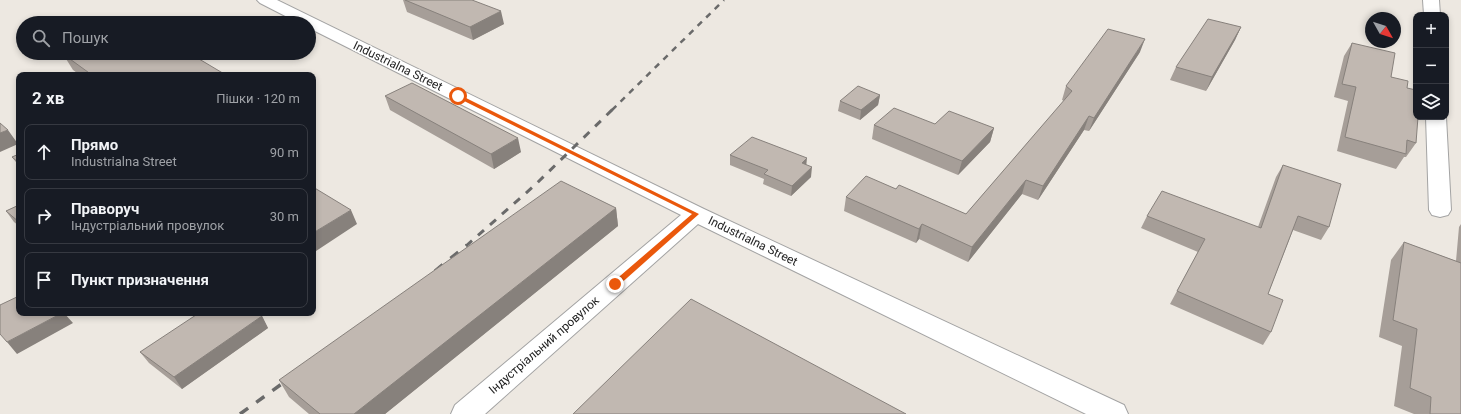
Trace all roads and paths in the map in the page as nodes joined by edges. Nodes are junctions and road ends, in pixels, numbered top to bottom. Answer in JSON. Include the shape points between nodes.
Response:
{"nodes":[{"id":1,"x":265,"y":0,"type":"edge"},
{"id":2,"x":1431,"y":0,"type":"edge"},
{"id":3,"x":1432,"y":12,"type":"edge"},
{"id":4,"x":297,"y":16,"type":"edge"},
{"id":5,"x":316,"y":25,"type":"edge"},
{"id":6,"x":1436,"y":120,"type":"edge"},
{"id":7,"x":1440,"y":210,"type":"dead end"},
{"id":8,"x":696,"y":214,"type":"junction"},
{"id":9,"x":465,"y":414,"type":"edge"},
{"id":10,"x":1114,"y":414,"type":"edge"}],
"edges":[{"from":1,"to":4,"type":"street","name":"Industrialna Street"},
{"from":2,"to":3,"type":"street"},
{"from":5,"to":8,"type":"street","name":"Industrialna Street"},
{"from":6,"to":7,"type":"street"},
{"from":8,"to":9,"type":"street","name":"Індустріальний провулок"},
{"from":8,"to":10,"type":"street","name":"Industrialna Street"}]}
